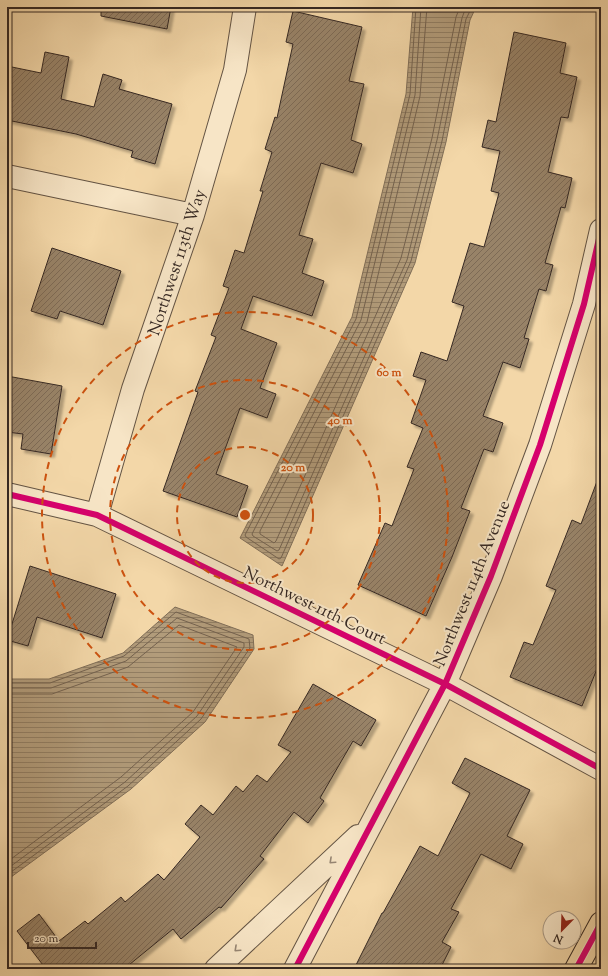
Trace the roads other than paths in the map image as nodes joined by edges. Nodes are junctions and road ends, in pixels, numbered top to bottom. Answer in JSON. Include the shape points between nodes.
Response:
{"nodes":[{"id":1,"x":245,"y":7,"type":"edge"},
{"id":2,"x":7,"y":176,"type":"edge"},
{"id":3,"x":193,"y":215,"type":"junction"},
{"id":4,"x":601,"y":230,"type":"edge"},
{"id":5,"x":7,"y":494,"type":"edge"},
{"id":6,"x":97,"y":515,"type":"junction"},
{"id":7,"x":445,"y":684,"type":"junction"},
{"id":8,"x":601,"y":769,"type":"edge"},
{"id":9,"x":371,"y":825,"type":"junction"},
{"id":10,"x":601,"y":923,"type":"edge"},
{"id":11,"x":216,"y":969,"type":"edge"},
{"id":12,"x":295,"y":969,"type":"edge"},
{"id":13,"x":576,"y":969,"type":"edge"}],
"edges":[{"from":1,"to":3,"type":"street","name":"Northwest 113th Way","via":[[235,70]]},
{"from":2,"to":3,"type":"street"},
{"from":3,"to":6,"type":"street","name":"Northwest 113th Way","via":[[133,389]]},
{"from":4,"to":7,"type":"street","name":"Northwest 114th Avenue","via":[[584,304],[540,444],[490,576]]},
{"from":5,"to":6,"type":"street","name":"Northwest 11th Court"},
{"from":6,"to":7,"type":"street","name":"Northwest 11th Court"},
{"from":7,"to":8,"type":"street","name":"Northwest 11th Court"},
{"from":7,"to":9,"type":"street","name":"Northwest 114th Avenue"},
{"from":9,"to":11,"type":"street","name":"Northwest 114th Avenue","one_way":true},
{"from":9,"to":12,"type":"street","name":"Northwest 114th Avenue"},
{"from":10,"to":13,"type":"main road"}]}
